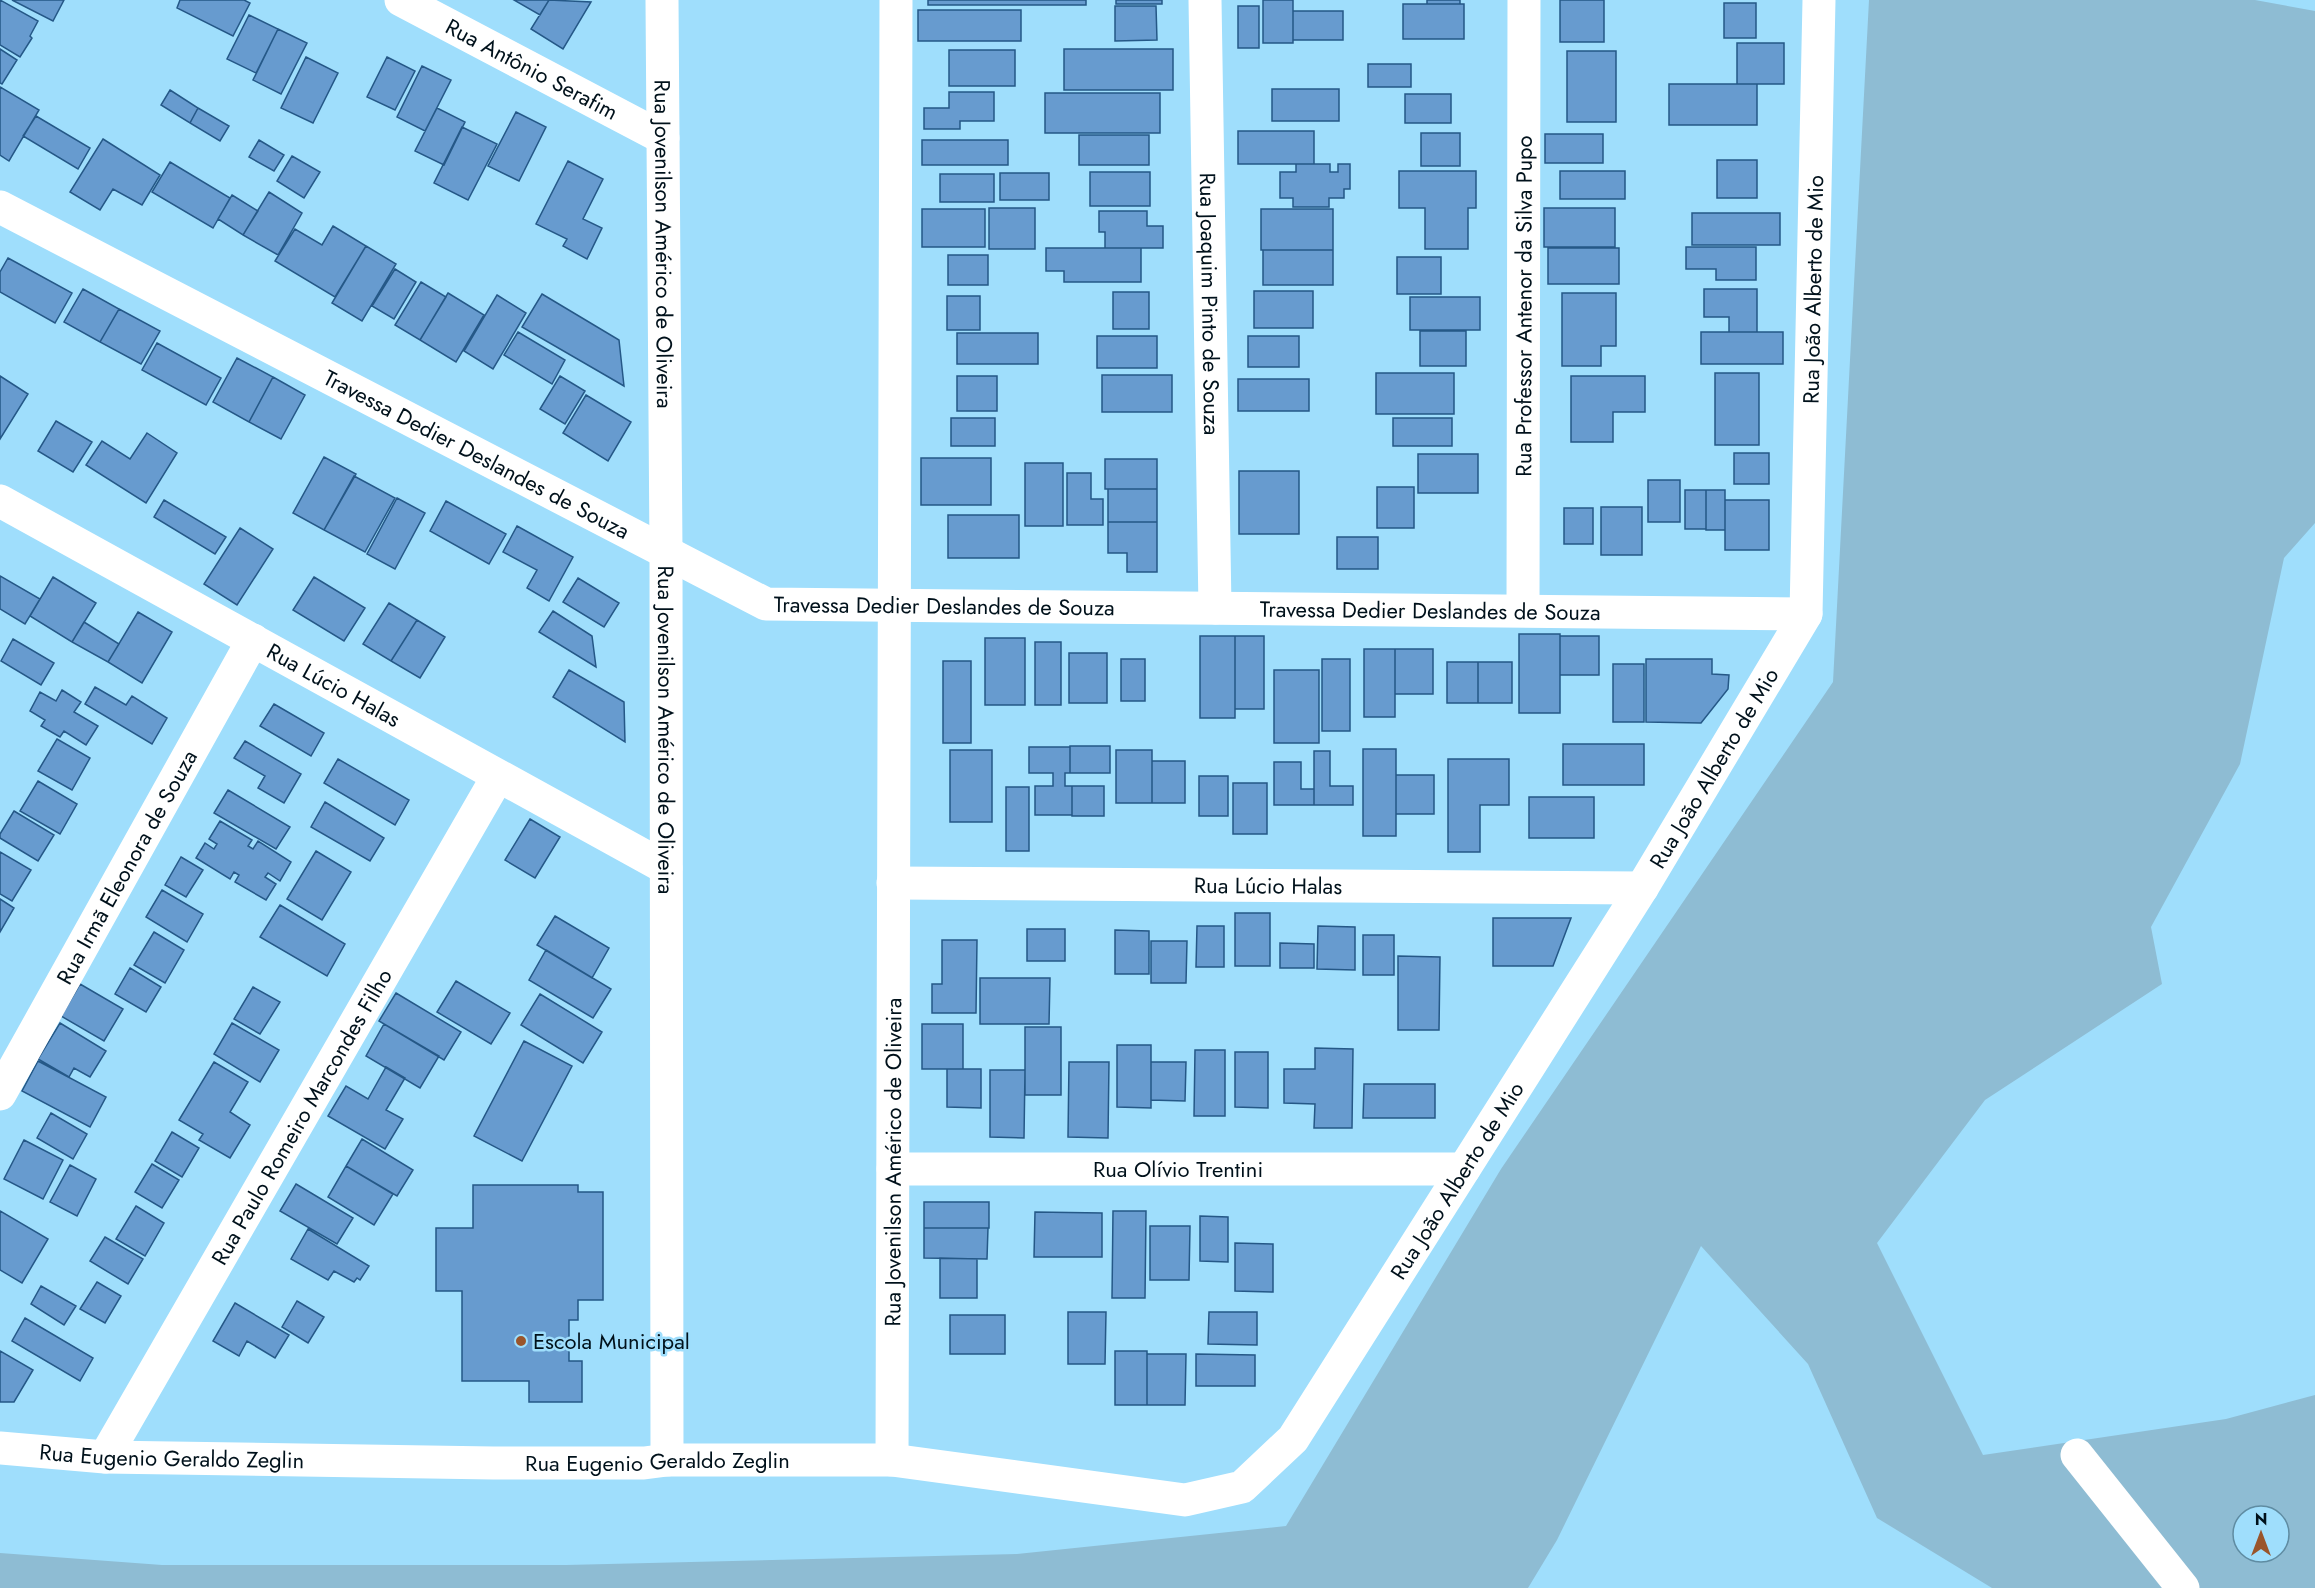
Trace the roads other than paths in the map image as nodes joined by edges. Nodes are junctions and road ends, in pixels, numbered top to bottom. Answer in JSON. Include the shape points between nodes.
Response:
{"nodes":[{"id":1,"x":401,"y":0,"type":"edge"},
{"id":2,"x":662,"y":0,"type":"edge"},
{"id":3,"x":896,"y":0,"type":"edge"},
{"id":4,"x":1205,"y":0,"type":"edge"},
{"id":5,"x":1524,"y":0,"type":"edge"},
{"id":6,"x":1819,"y":0,"type":"edge"},
{"id":7,"x":663,"y":138,"type":"junction"},
{"id":8,"x":0,"y":207,"type":"edge"},
{"id":9,"x":0,"y":501,"type":"edge"},
{"id":10,"x":666,"y":552,"type":"junction"},
{"id":11,"x":895,"y":605,"type":"junction"},
{"id":12,"x":1215,"y":608,"type":"junction"},
{"id":13,"x":1524,"y":610,"type":"junction"},
{"id":14,"x":1806,"y":614,"type":"junction"},
{"id":15,"x":253,"y":640,"type":"junction"},
{"id":16,"x":498,"y":776,"type":"junction"},
{"id":17,"x":666,"y":868,"type":"junction"},
{"id":18,"x":893,"y":883,"type":"junction"},
{"id":19,"x":1642,"y":888,"type":"junction"},
{"id":20,"x":0,"y":1094,"type":"edge"},
{"id":21,"x":893,"y":1169,"type":"junction"},
{"id":22,"x":1464,"y":1169,"type":"junction"},
{"id":23,"x":1293,"y":1439,"type":"joint"},
{"id":24,"x":0,"y":1448,"type":"edge"},
{"id":25,"x":2077,"y":1455,"type":"dead end"},
{"id":26,"x":105,"y":1457,"type":"junction"},
{"id":27,"x":667,"y":1460,"type":"junction"},
{"id":28,"x":892,"y":1460,"type":"junction"},
{"id":29,"x":2183,"y":1588,"type":"edge"}],
"edges":[{"from":1,"to":7,"type":"street","name":"Rua Antônio Serafim"},
{"from":2,"to":7,"type":"street","name":"Rua Jovenilson Américo de Oliveira"},
{"from":3,"to":11,"type":"street","name":"Rua Jovenilson Américo de Oliveira"},
{"from":4,"to":12,"type":"street","name":"Rua Joaquim Pinto de Souza"},
{"from":5,"to":13,"type":"street","name":"Rua Professor Antenor da Silva Pupo"},
{"from":6,"to":14,"type":"street","name":"Rua João Alberto de Mio"},
{"from":7,"to":10,"type":"street","name":"Rua Jovenilson Américo de Oliveira"},
{"from":8,"to":10,"type":"street","name":"Travessa Dedier Deslandes de Souza"},
{"from":9,"to":15,"type":"street","name":"Rua Lúcio Halas"},
{"from":10,"to":11,"type":"street","name":"Travessa Dedier Deslandes de Souza","via":[[766,604]]},
{"from":10,"to":17,"type":"street","name":"Rua Jovenilson Américo de Oliveira"},
{"from":11,"to":12,"type":"street","name":"Travessa Dedier Deslandes de Souza"},
{"from":11,"to":18,"type":"street","name":"Rua Jovenilson Américo de Oliveira"},
{"from":12,"to":13,"type":"street","name":"Travessa Dedier Deslandes de Souza"},
{"from":13,"to":14,"type":"street","name":"Travessa Dedier Deslandes de Souza"},
{"from":14,"to":19,"type":"street","name":"Rua João Alberto de Mio"},
{"from":15,"to":16,"type":"street","name":"Rua Lúcio Halas"},
{"from":15,"to":20,"type":"street","name":"Rua Irmã Eleonora de Souza"},
{"from":16,"to":17,"type":"street","name":"Rua Lúcio Halas"},
{"from":16,"to":26,"type":"street","name":"Rua Paulo Romeiro Marcondes Filho"},
{"from":17,"to":27,"type":"street","name":"Rua Jovenilson Américo de Oliveira"},
{"from":18,"to":19,"type":"street","name":"Rua Lúcio Halas"},
{"from":18,"to":21,"type":"street","name":"Rua Jovenilson Américo de Oliveira"},
{"from":19,"to":22,"type":"street","name":"Rua João Alberto de Mio"},
{"from":21,"to":22,"type":"street","name":"Rua Olívio Trentini"},
{"from":21,"to":28,"type":"street","name":"Rua Jovenilson Américo de Oliveira"},
{"from":22,"to":23,"type":"street","name":"Rua João Alberto de Mio"},
{"from":23,"to":28,"type":"street","name":"Rua Eugenio Geraldo Zeglin","via":[[1242,1487],[1185,1500]]},
{"from":24,"to":26,"type":"street","name":"Rua Eugenio Geraldo Zeglin"},
{"from":25,"to":29,"type":"street"},
{"from":26,"to":27,"type":"street","name":"Rua Eugenio Geraldo Zeglin","via":[[493,1463]]},
{"from":27,"to":28,"type":"street","name":"Rua Eugenio Geraldo Zeglin"}]}
